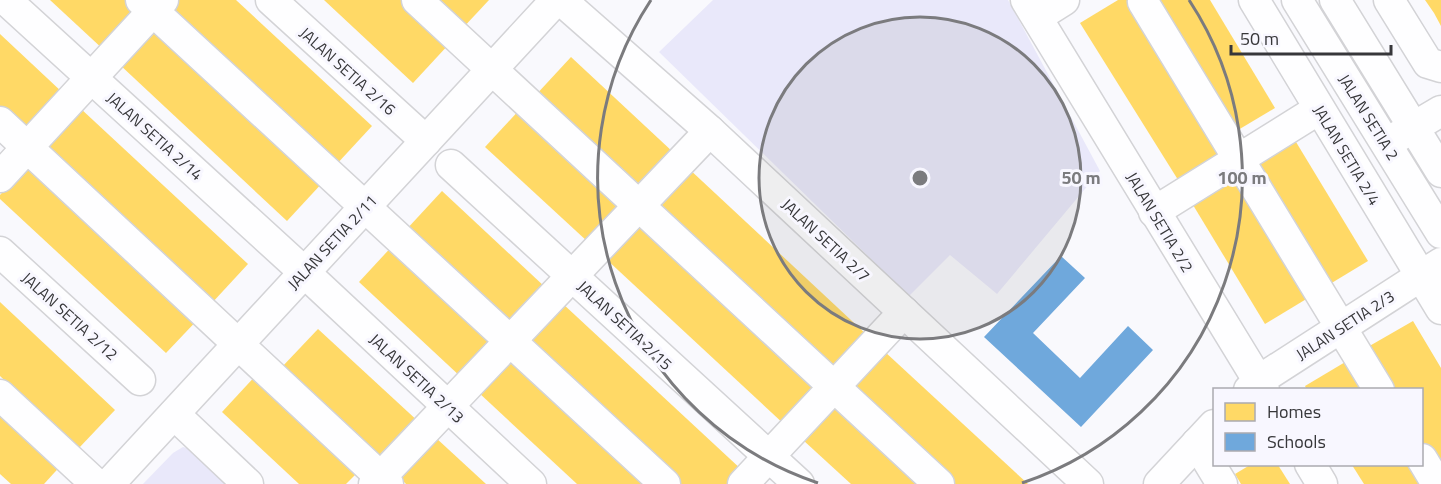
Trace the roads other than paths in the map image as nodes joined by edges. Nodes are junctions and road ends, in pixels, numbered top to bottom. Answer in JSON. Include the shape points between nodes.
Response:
{"nodes":[{"id":1,"x":6,"y":0,"type":"edge"},
{"id":2,"x":271,"y":0,"type":"edge"},
{"id":3,"x":417,"y":0,"type":"edge"},
{"id":4,"x":556,"y":0,"type":"edge"},
{"id":5,"x":561,"y":0,"type":"edge"},
{"id":6,"x":1064,"y":0,"type":"edge"},
{"id":7,"x":1144,"y":0,"type":"edge"},
{"id":8,"x":1254,"y":0,"type":"edge"},
{"id":9,"x":1297,"y":0,"type":"edge"},
{"id":10,"x":1335,"y":0,"type":"edge"},
{"id":11,"x":1389,"y":0,"type":"edge"},
{"id":12,"x":152,"y":4,"type":"edge"},
{"id":13,"x":1031,"y":9,"type":"edge"},
{"id":14,"x":1435,"y":65,"type":"edge"},
{"id":15,"x":492,"y":69,"type":"junction"},
{"id":16,"x":91,"y":78,"type":"junction"},
{"id":17,"x":1319,"y":109,"type":"junction"},
{"id":18,"x":1441,"y":111,"type":"edge"},
{"id":19,"x":0,"y":123,"type":"edge"},
{"id":20,"x":1414,"y":128,"type":"junction"},
{"id":21,"x":710,"y":131,"type":"junction"},
{"id":22,"x":426,"y":141,"type":"junction"},
{"id":23,"x":1386,"y":145,"type":"junction"},
{"id":24,"x":27,"y":148,"type":"junction"},
{"id":25,"x":1238,"y":160,"type":"junction"},
{"id":26,"x":452,"y":165,"type":"dead end"},
{"id":27,"x":1441,"y":172,"type":"edge"},
{"id":28,"x":0,"y":177,"type":"edge"},
{"id":29,"x":365,"y":206,"type":"junction"},
{"id":30,"x":639,"y":206,"type":"junction"},
{"id":31,"x":1154,"y":212,"type":"junction"},
{"id":32,"x":1441,"y":233,"type":"edge"},
{"id":33,"x":0,"y":252,"type":"edge"},
{"id":34,"x":1431,"y":269,"type":"edge"},
{"id":35,"x":304,"y":272,"type":"junction"},
{"id":36,"x":572,"y":276,"type":"junction"},
{"id":37,"x":1441,"y":309,"type":"edge"},
{"id":38,"x":904,"y":312,"type":"junction"},
{"id":39,"x":1341,"y":327,"type":"junction"},
{"id":40,"x":511,"y":341,"type":"junction"},
{"id":41,"x":238,"y":344,"type":"junction"},
{"id":42,"x":140,"y":380,"type":"dead end"},
{"id":43,"x":834,"y":387,"type":"junction"},
{"id":44,"x":1257,"y":387,"type":"edge"},
{"id":45,"x":1378,"y":388,"type":"edge"},
{"id":46,"x":0,"y":395,"type":"edge"},
{"id":47,"x":448,"y":406,"type":"junction"},
{"id":48,"x":174,"y":414,"type":"junction"},
{"id":49,"x":1206,"y":434,"type":"edge"},
{"id":50,"x":769,"y":456,"type":"junction"},
{"id":51,"x":1213,"y":456,"type":"edge"},
{"id":52,"x":1423,"y":461,"type":"edge"},
{"id":53,"x":1216,"y":466,"type":"edge"},
{"id":54,"x":1311,"y":466,"type":"edge"},
{"id":55,"x":381,"y":482,"type":"edge"},
{"id":56,"x":96,"y":484,"type":"edge"},
{"id":57,"x":109,"y":484,"type":"edge"},
{"id":58,"x":248,"y":484,"type":"edge"},
{"id":59,"x":531,"y":484,"type":"edge"},
{"id":60,"x":665,"y":484,"type":"edge"},
{"id":61,"x":743,"y":484,"type":"edge"},
{"id":62,"x":799,"y":484,"type":"edge"},
{"id":63,"x":939,"y":484,"type":"edge"},
{"id":64,"x":1088,"y":484,"type":"edge"},
{"id":65,"x":1159,"y":484,"type":"edge"},
{"id":66,"x":1222,"y":484,"type":"edge"},
{"id":67,"x":1322,"y":484,"type":"edge"},
{"id":68,"x":1437,"y":484,"type":"edge"}],
"edges":[{"from":1,"to":16,"type":"street","name":"JALAN SETIA 2/14"},
{"from":2,"to":22,"type":"street","name":"JALAN SETIA 2/16"},
{"from":3,"to":15,"type":"street"},
{"from":4,"to":15,"type":"street","name":"JALAN SETIA 2/11"},
{"from":5,"to":21,"type":"street","name":"JALAN SETIA 2/7"},
{"from":6,"to":13,"type":"street"},
{"from":7,"to":25,"type":"street"},
{"from":8,"to":17,"type":"street","name":"JALAN SETIA 2/4"},
{"from":9,"to":23,"type":"street","name":"JALAN SETIA 2"},
{"from":10,"to":20,"type":"street","name":"JALAN SETIA 2"},
{"from":11,"to":14,"type":"street"},
{"from":12,"to":16,"type":"street"},
{"from":12,"to":29,"type":"street"},
{"from":13,"to":31,"type":"street","name":"JALAN SETIA 2/2"},
{"from":15,"to":22,"type":"street","name":"JALAN SETIA 2/11"},
{"from":15,"to":30,"type":"street"},
{"from":16,"to":24,"type":"street"},
{"from":16,"to":35,"type":"street","name":"JALAN SETIA 2/14"},
{"from":17,"to":25,"type":"street"},
{"from":17,"to":34,"type":"street","name":"JALAN SETIA 2/4"},
{"from":18,"to":20,"type":"street"},
{"from":19,"to":24,"type":"street"},
{"from":20,"to":23,"type":"street"},
{"from":20,"to":27,"type":"street","name":"JALAN SETIA 2"},
{"from":21,"to":30,"type":"street"},
{"from":21,"to":38,"type":"street","name":"JALAN SETIA 2/7"},
{"from":22,"to":29,"type":"street","name":"JALAN SETIA 2/11"},
{"from":23,"to":32,"type":"street","name":"JALAN SETIA 2"},
{"from":24,"to":28,"type":"street"},
{"from":24,"to":41,"type":"street"},
{"from":25,"to":31,"type":"street"},
{"from":25,"to":39,"type":"street"},
{"from":26,"to":36,"type":"street","name":"JALAN SETIA 2/15"},
{"from":29,"to":35,"type":"street","name":"JALAN SETIA 2/11"},
{"from":29,"to":40,"type":"street"},
{"from":30,"to":36,"type":"street"},
{"from":30,"to":43,"type":"street"},
{"from":31,"to":44,"type":"street","name":"JALAN SETIA 2/2"},
{"from":33,"to":42,"type":"street","name":"JALAN SETIA 2/12"},
{"from":34,"to":37,"type":"street","name":"JALAN SETIA 2/4"},
{"from":34,"to":39,"type":"street","name":"JALAN SETIA 2/3"},
{"from":35,"to":41,"type":"street","name":"JALAN SETIA 2/11"},
{"from":35,"to":47,"type":"street","name":"JALAN SETIA 2/13"},
{"from":36,"to":40,"type":"street"},
{"from":36,"to":50,"type":"street","name":"JALAN SETIA 2/15"},
{"from":38,"to":43,"type":"street"},
{"from":38,"to":64,"type":"street","name":"JALAN SETIA 2/7"},
{"from":39,"to":44,"type":"street","name":"JALAN SETIA 2/3"},
{"from":39,"to":45,"type":"street"},
{"from":40,"to":47,"type":"street"},
{"from":40,"to":60,"type":"street"},
{"from":41,"to":48,"type":"street","name":"JALAN SETIA 2/11"},
{"from":41,"to":55,"type":"street"},
{"from":43,"to":50,"type":"street"},
{"from":43,"to":63,"type":"street"},
{"from":46,"to":56,"type":"street"},
{"from":47,"to":55,"type":"street"},
{"from":47,"to":59,"type":"street","name":"JALAN SETIA 2/13"},
{"from":48,"to":57,"type":"street","name":"JALAN SETIA 2/11"},
{"from":48,"to":58,"type":"street"},
{"from":49,"to":51,"type":"street"},
{"from":49,"to":65,"type":"street"},
{"from":50,"to":61,"type":"street"},
{"from":50,"to":62,"type":"street","name":"JALAN SETIA 2/15"},
{"from":52,"to":68,"type":"street"},
{"from":53,"to":66,"type":"street"},
{"from":54,"to":67,"type":"street"}]}
